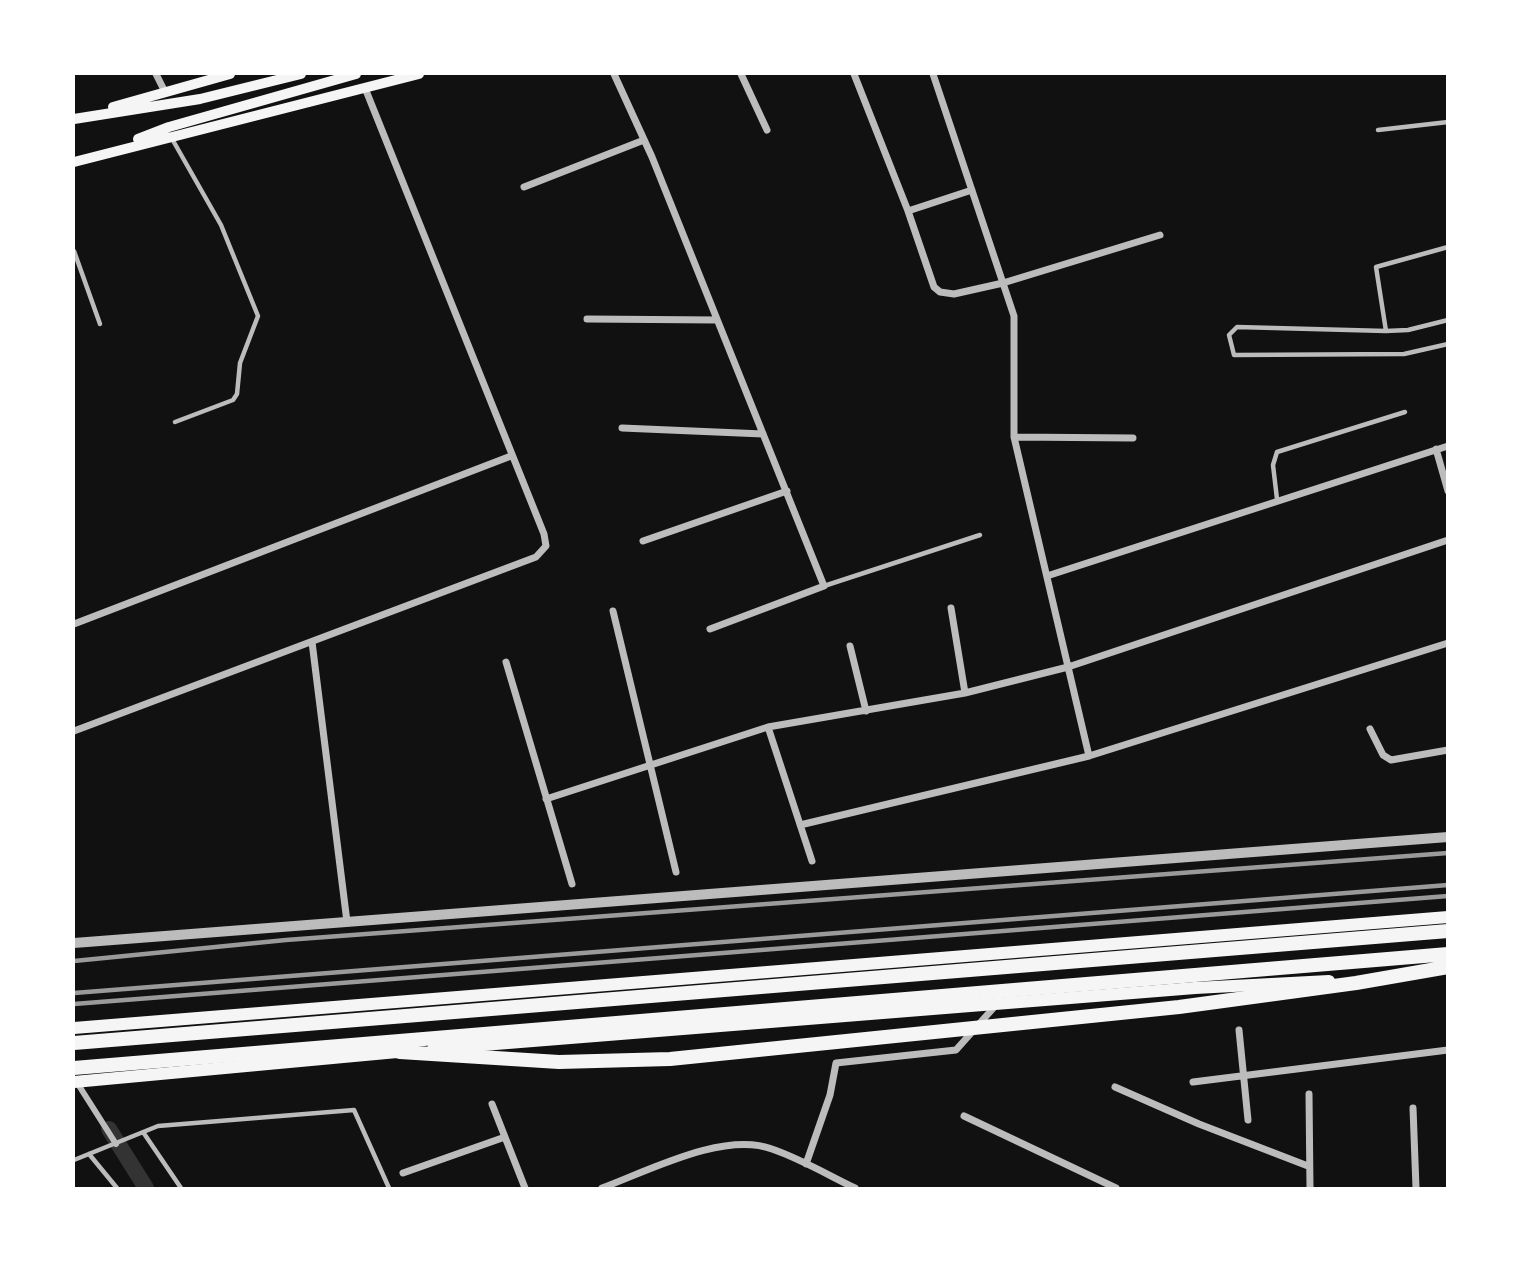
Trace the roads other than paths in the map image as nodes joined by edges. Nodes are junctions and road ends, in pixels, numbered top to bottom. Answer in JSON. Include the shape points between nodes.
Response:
{"nodes":[{"id":1,"x":156,"y":74,"type":"edge"},
{"id":2,"x":230,"y":74,"type":"edge"},
{"id":3,"x":301,"y":74,"type":"edge"},
{"id":4,"x":356,"y":74,"type":"edge"},
{"id":5,"x":419,"y":74,"type":"edge"},
{"id":6,"x":614,"y":74,"type":"edge"},
{"id":7,"x":741,"y":74,"type":"edge"},
{"id":8,"x":854,"y":74,"type":"edge"},
{"id":9,"x":933,"y":74,"type":"edge"},
{"id":10,"x":365,"y":88,"type":"junction"},
{"id":11,"x":166,"y":92,"type":"junction"},
{"id":12,"x":74,"y":119,"type":"edge"},
{"id":13,"x":1447,"y":122,"type":"edge"},
{"id":14,"x":767,"y":130,"type":"dead end"},
{"id":15,"x":1378,"y":130,"type":"dead end"},
{"id":16,"x":170,"y":136,"type":"junction"},
{"id":17,"x":644,"y":140,"type":"junction"},
{"id":18,"x":100,"y":155,"type":"junction"},
{"id":19,"x":74,"y":162,"type":"edge"},
{"id":20,"x":524,"y":187,"type":"dead end"},
{"id":21,"x":972,"y":190,"type":"junction"},
{"id":22,"x":908,"y":211,"type":"junction"},
{"id":23,"x":1160,"y":235,"type":"dead end"},
{"id":24,"x":1447,"y":247,"type":"edge"},
{"id":25,"x":74,"y":251,"type":"edge"},
{"id":26,"x":1003,"y":283,"type":"junction"},
{"id":27,"x":587,"y":319,"type":"dead end"},
{"id":28,"x":717,"y":320,"type":"junction"},
{"id":29,"x":1447,"y":320,"type":"edge"},
{"id":30,"x":100,"y":324,"type":"dead end"},
{"id":31,"x":1386,"y":331,"type":"junction"},
{"id":32,"x":1447,"y":344,"type":"edge"},
{"id":33,"x":1405,"y":412,"type":"dead end"},
{"id":34,"x":175,"y":422,"type":"dead end"},
{"id":35,"x":622,"y":428,"type":"dead end"},
{"id":36,"x":763,"y":434,"type":"junction"},
{"id":37,"x":1014,"y":437,"type":"junction"},
{"id":38,"x":1133,"y":438,"type":"dead end"},
{"id":39,"x":1447,"y":446,"type":"edge"},
{"id":40,"x":1436,"y":449,"type":"junction"},
{"id":41,"x":511,"y":456,"type":"junction"},
{"id":42,"x":787,"y":491,"type":"junction"},
{"id":43,"x":1447,"y":491,"type":"edge"},
{"id":44,"x":1277,"y":499,"type":"junction"},
{"id":45,"x":980,"y":535,"type":"dead end"},
{"id":46,"x":1447,"y":540,"type":"edge"},
{"id":47,"x":643,"y":541,"type":"dead end"},
{"id":48,"x":1047,"y":576,"type":"junction"},
{"id":49,"x":824,"y":586,"type":"junction"},
{"id":50,"x":951,"y":608,"type":"dead end"},
{"id":51,"x":613,"y":611,"type":"dead end"},
{"id":52,"x":74,"y":624,"type":"edge"},
{"id":53,"x":710,"y":628,"type":"dead end"},
{"id":54,"x":312,"y":642,"type":"junction"},
{"id":55,"x":1447,"y":643,"type":"edge"},
{"id":56,"x":850,"y":646,"type":"dead end"},
{"id":57,"x":506,"y":662,"type":"dead end"},
{"id":58,"x":1068,"y":667,"type":"junction"},
{"id":59,"x":965,"y":694,"type":"junction"},
{"id":60,"x":866,"y":710,"type":"junction"},
{"id":61,"x":768,"y":727,"type":"junction"},
{"id":62,"x":1370,"y":729,"type":"dead end"},
{"id":63,"x":74,"y":731,"type":"edge"},
{"id":64,"x":1447,"y":750,"type":"edge"},
{"id":65,"x":1089,"y":756,"type":"junction"},
{"id":66,"x":650,"y":765,"type":"junction"},
{"id":67,"x":546,"y":799,"type":"junction"},
{"id":68,"x":800,"y":825,"type":"junction"},
{"id":69,"x":1447,"y":837,"type":"edge"},
{"id":70,"x":812,"y":860,"type":"dead end"},
{"id":71,"x":676,"y":872,"type":"dead end"},
{"id":72,"x":572,"y":884,"type":"dead end"},
{"id":73,"x":1447,"y":917,"type":"edge"},
{"id":74,"x":347,"y":922,"type":"junction"},
{"id":75,"x":1447,"y":931,"type":"edge"},
{"id":76,"x":74,"y":943,"type":"edge"},
{"id":77,"x":1447,"y":954,"type":"edge"},
{"id":78,"x":1447,"y":967,"type":"edge"},
{"id":79,"x":1447,"y":975,"type":"edge"},
{"id":80,"x":996,"y":1004,"type":"junction"},
{"id":81,"x":74,"y":1028,"type":"edge"},
{"id":82,"x":1239,"y":1030,"type":"dead end"},
{"id":83,"x":74,"y":1043,"type":"edge"},
{"id":84,"x":1447,"y":1050,"type":"edge"},
{"id":85,"x":400,"y":1052,"type":"junction"},
{"id":86,"x":74,"y":1068,"type":"edge"},
{"id":87,"x":1244,"y":1075,"type":"junction"},
{"id":88,"x":74,"y":1076,"type":"edge"},
{"id":89,"x":74,"y":1082,"type":"edge"},
{"id":90,"x":1193,"y":1082,"type":"dead end"},
{"id":91,"x":1115,"y":1087,"type":"dead end"},
{"id":92,"x":1309,"y":1094,"type":"dead end"},
{"id":93,"x":492,"y":1104,"type":"dead end"},
{"id":94,"x":1413,"y":1108,"type":"dead end"},
{"id":95,"x":964,"y":1116,"type":"dead end"},
{"id":96,"x":1248,"y":1120,"type":"dead end"},
{"id":97,"x":143,"y":1132,"type":"junction"},
{"id":98,"x":505,"y":1137,"type":"junction"},
{"id":99,"x":116,"y":1144,"type":"junction"},
{"id":100,"x":89,"y":1154,"type":"junction"},
{"id":101,"x":74,"y":1160,"type":"edge"},
{"id":102,"x":806,"y":1164,"type":"junction"},
{"id":103,"x":1308,"y":1166,"type":"junction"},
{"id":104,"x":403,"y":1173,"type":"dead end"},
{"id":105,"x":117,"y":1188,"type":"edge"},
{"id":106,"x":181,"y":1188,"type":"edge"},
{"id":107,"x":389,"y":1188,"type":"edge"},
{"id":108,"x":525,"y":1188,"type":"edge"},
{"id":109,"x":603,"y":1188,"type":"edge"},
{"id":110,"x":855,"y":1188,"type":"edge"},
{"id":111,"x":1116,"y":1188,"type":"edge"},
{"id":112,"x":1310,"y":1188,"type":"edge"},
{"id":113,"x":1416,"y":1188,"type":"edge"}],
"edges":[{"from":1,"to":11,"type":"street"},
{"from":2,"to":11,"type":"main road"},
{"from":3,"to":12,"type":"main road","via":[[200,99]]},
{"from":4,"to":18,"type":"main road","via":[[169,127]]},
{"from":5,"to":10,"type":"main road"},
{"from":6,"to":17,"type":"street"},
{"from":7,"to":14,"type":"street"},
{"from":8,"to":22,"type":"street"},
{"from":9,"to":21,"type":"street"},
{"from":10,"to":16,"type":"main road"},
{"from":10,"to":41,"type":"street"},
{"from":11,"to":12,"type":"main road"},
{"from":13,"to":15,"type":"lane"},
{"from":16,"to":18,"type":"main road"},
{"from":16,"to":34,"type":"lane","via":[[221,225],[258,316],[240,363],[233,400]]},
{"from":17,"to":20,"type":"street"},
{"from":17,"to":28,"type":"street"},
{"from":18,"to":19,"type":"main road"},
{"from":21,"to":22,"type":"street"},
{"from":21,"to":26,"type":"street"},
{"from":22,"to":26,"type":"street","via":[[934,287],[940,292],[954,294]]},
{"from":23,"to":26,"type":"street"},
{"from":24,"to":31,"type":"lane","via":[[1376,267]]},
{"from":25,"to":30,"type":"lane"},
{"from":26,"to":37,"type":"street","via":[[1014,316]]},
{"from":27,"to":28,"type":"street"},
{"from":28,"to":36,"type":"street"},
{"from":29,"to":31,"type":"lane"},
{"from":31,"to":32,"type":"lane","via":[[1237,327],[1229,335],[1234,355],[1404,354]]},
{"from":33,"to":44,"type":"lane","via":[[1277,452],[1273,465]]},
{"from":35,"to":36,"type":"street"},
{"from":36,"to":42,"type":"street"},
{"from":37,"to":38,"type":"street"},
{"from":37,"to":48,"type":"street"},
{"from":39,"to":40,"type":"street"},
{"from":40,"to":43,"type":"street"},
{"from":40,"to":44,"type":"street"},
{"from":41,"to":52,"type":"street"},
{"from":41,"to":54,"type":"street","via":[[544,534],[546,547],[536,557]]},
{"from":42,"to":47,"type":"street"},
{"from":42,"to":49,"type":"street"},
{"from":44,"to":48,"type":"street"},
{"from":45,"to":49,"type":"lane"},
{"from":46,"to":58,"type":"street"},
{"from":48,"to":58,"type":"street"},
{"from":49,"to":53,"type":"street"},
{"from":50,"to":59,"type":"street"},
{"from":51,"to":66,"type":"street"},
{"from":54,"to":63,"type":"street"},
{"from":54,"to":74,"type":"street"},
{"from":55,"to":65,"type":"street"},
{"from":56,"to":60,"type":"street"},
{"from":57,"to":67,"type":"street"},
{"from":58,"to":59,"type":"street"},
{"from":58,"to":65,"type":"street"},
{"from":59,"to":60,"type":"street"},
{"from":60,"to":61,"type":"street"},
{"from":61,"to":66,"type":"street"},
{"from":61,"to":68,"type":"street"},
{"from":62,"to":64,"type":"street","via":[[1382,755],[1391,760]]},
{"from":65,"to":68,"type":"street"},
{"from":66,"to":67,"type":"street"},
{"from":66,"to":71,"type":"street"},
{"from":67,"to":72,"type":"street"},
{"from":68,"to":70,"type":"street"},
{"from":69,"to":74,"type":"street"},
{"from":73,"to":81,"type":"main road"},
{"from":74,"to":76,"type":"street"},
{"from":75,"to":83,"type":"highway"},
{"from":77,"to":86,"type":"highway"},
{"from":78,"to":85,"type":"highway","via":[[1179,1007],[670,1059],[559,1062]]},
{"from":79,"to":80,"type":"main road"},
{"from":80,"to":85,"type":"main road"},
{"from":80,"to":102,"type":"street","via":[[956,1050],[836,1063]]},
{"from":82,"to":87,"type":"street"},
{"from":84,"to":87,"type":"street"},
{"from":85,"to":89,"type":"main road"},
{"from":87,"to":90,"type":"street"},
{"from":87,"to":96,"type":"street"},
{"from":88,"to":99,"type":"street"},
{"from":91,"to":103,"type":"street"},
{"from":92,"to":103,"type":"street"},
{"from":93,"to":98,"type":"street"},
{"from":94,"to":113,"type":"street"},
{"from":95,"to":111,"type":"street"},
{"from":97,"to":99,"type":"lane"},
{"from":97,"to":106,"type":"lane"},
{"from":97,"to":107,"type":"lane","via":[[186,1123],[354,1110]]},
{"from":98,"to":104,"type":"street"},
{"from":98,"to":108,"type":"street"},
{"from":99,"to":100,"type":"lane"},
{"from":100,"to":101,"type":"lane"},
{"from":100,"to":105,"type":"lane"},
{"from":102,"to":109,"type":"street","via":[[771,1148],[722,1146]]},
{"from":102,"to":110,"type":"street"},
{"from":103,"to":112,"type":"street"}]}
